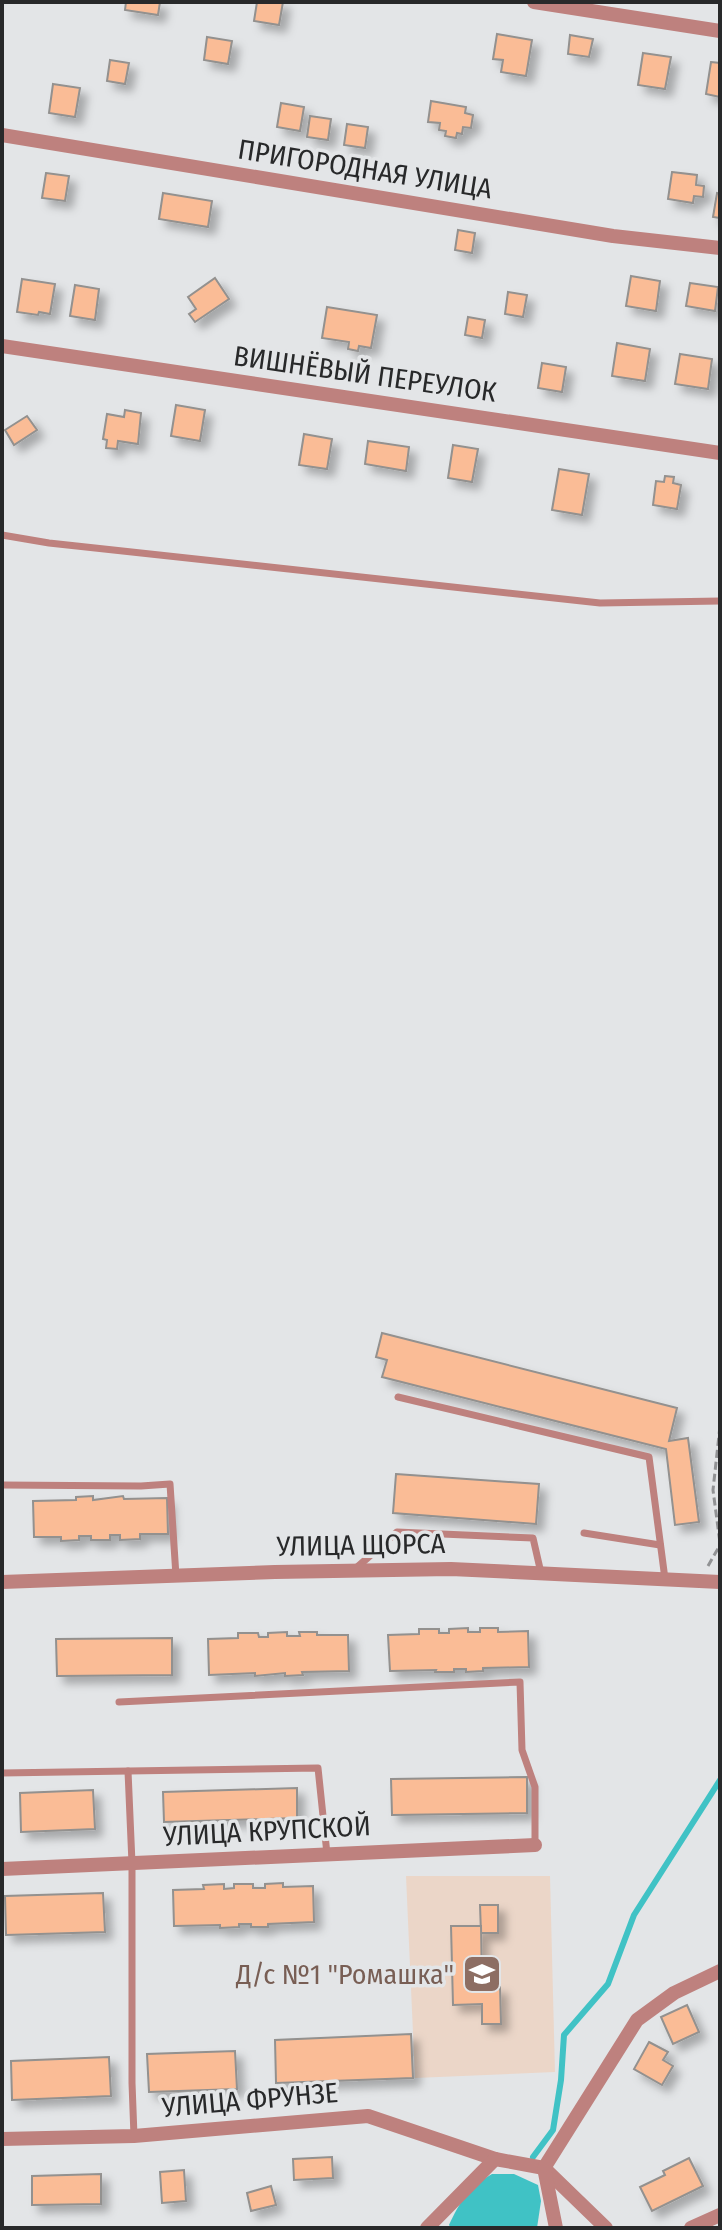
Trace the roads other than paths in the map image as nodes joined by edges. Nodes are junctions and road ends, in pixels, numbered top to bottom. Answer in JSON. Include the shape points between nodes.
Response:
{"nodes":[{"id":1,"x":534,"y":2,"type":"edge"},
{"id":2,"x":720,"y":31,"type":"edge"},
{"id":3,"x":2,"y":135,"type":"edge"},
{"id":4,"x":720,"y":248,"type":"edge"},
{"id":5,"x":2,"y":346,"type":"edge"},
{"id":6,"x":720,"y":453,"type":"edge"},
{"id":7,"x":2,"y":535,"type":"edge"},
{"id":8,"x":720,"y":601,"type":"edge"},
{"id":9,"x":398,"y":1397,"type":"dead end"},
{"id":10,"x":2,"y":1485,"type":"edge"},
{"id":11,"x":584,"y":1533,"type":"dead end"},
{"id":12,"x":660,"y":1545,"type":"junction"},
{"id":13,"x":353,"y":1570,"type":"junction"},
{"id":14,"x":541,"y":1573,"type":"junction"},
{"id":15,"x":176,"y":1576,"type":"junction"},
{"id":16,"x":665,"y":1579,"type":"junction"},
{"id":17,"x":2,"y":1582,"type":"edge"},
{"id":18,"x":720,"y":1582,"type":"edge"},
{"id":19,"x":119,"y":1702,"type":"dead end"},
{"id":20,"x":128,"y":1771,"type":"junction"},
{"id":21,"x":2,"y":1773,"type":"edge"},
{"id":22,"x":535,"y":1845,"type":"joint"},
{"id":23,"x":327,"y":1854,"type":"junction"},
{"id":24,"x":132,"y":1863,"type":"junction"},
{"id":25,"x":2,"y":1869,"type":"edge"},
{"id":26,"x":720,"y":1971,"type":"edge"},
{"id":27,"x":134,"y":2136,"type":"junction"},
{"id":28,"x":2,"y":2139,"type":"edge"},
{"id":29,"x":495,"y":2159,"type":"junction"},
{"id":30,"x":544,"y":2168,"type":"junction"},
{"id":31,"x":720,"y":2215,"type":"edge"},
{"id":32,"x":427,"y":2228,"type":"edge"},
{"id":33,"x":556,"y":2228,"type":"edge"},
{"id":34,"x":606,"y":2228,"type":"edge"},
{"id":35,"x":691,"y":2228,"type":"edge"}],
"edges":[{"from":1,"to":2,"type":"street"},
{"from":3,"to":4,"type":"street","name":"ПРИГОРОДНАЯ УЛИЦА","via":[[597,233]]},
{"from":5,"to":6,"type":"street","name":"ВИШНЁВЫЙ ПЕРЕУЛОК"},
{"from":7,"to":8,"type":"lane","via":[[600,603]]},
{"from":9,"to":12,"type":"lane","via":[[649,1457]]},
{"from":10,"to":15,"type":"lane","via":[[170,1484]]},
{"from":11,"to":12,"type":"lane"},
{"from":12,"to":16,"type":"lane"},
{"from":13,"to":14,"type":"street","name":"УЛИЦА ЩОРСА"},
{"from":13,"to":14,"type":"lane","via":[[397,1532],[533,1538]]},
{"from":13,"to":15,"type":"street","name":"УЛИЦА ЩОРСА"},
{"from":14,"to":16,"type":"street","name":"УЛИЦА ЩОРСА"},
{"from":15,"to":17,"type":"street","name":"УЛИЦА ЩОРСА"},
{"from":16,"to":18,"type":"street","name":"УЛИЦА ЩОРСА"},
{"from":19,"to":22,"type":"lane","via":[[520,1682],[522,1750],[535,1787]]},
{"from":20,"to":21,"type":"lane"},
{"from":20,"to":23,"type":"lane","via":[[318,1768]]},
{"from":20,"to":24,"type":"lane"},
{"from":22,"to":23,"type":"street","name":"УЛИЦА КРУПСКОЙ"},
{"from":23,"to":24,"type":"street","name":"УЛИЦА КРУПСКОЙ"},
{"from":24,"to":25,"type":"street","name":"УЛИЦА КРУПСКОЙ"},
{"from":24,"to":27,"type":"lane"},
{"from":26,"to":30,"type":"street","via":[[674,1993],[637,2020]]},
{"from":27,"to":28,"type":"street","name":"УЛИЦА ФРУНЗЕ"},
{"from":27,"to":29,"type":"street","name":"УЛИЦА ФРУНЗЕ","via":[[368,2116]]},
{"from":29,"to":30,"type":"street","name":"УЛИЦА ФРУНЗЕ"},
{"from":29,"to":32,"type":"street"},
{"from":30,"to":33,"type":"street"},
{"from":30,"to":34,"type":"street"},
{"from":31,"to":35,"type":"street"}]}
